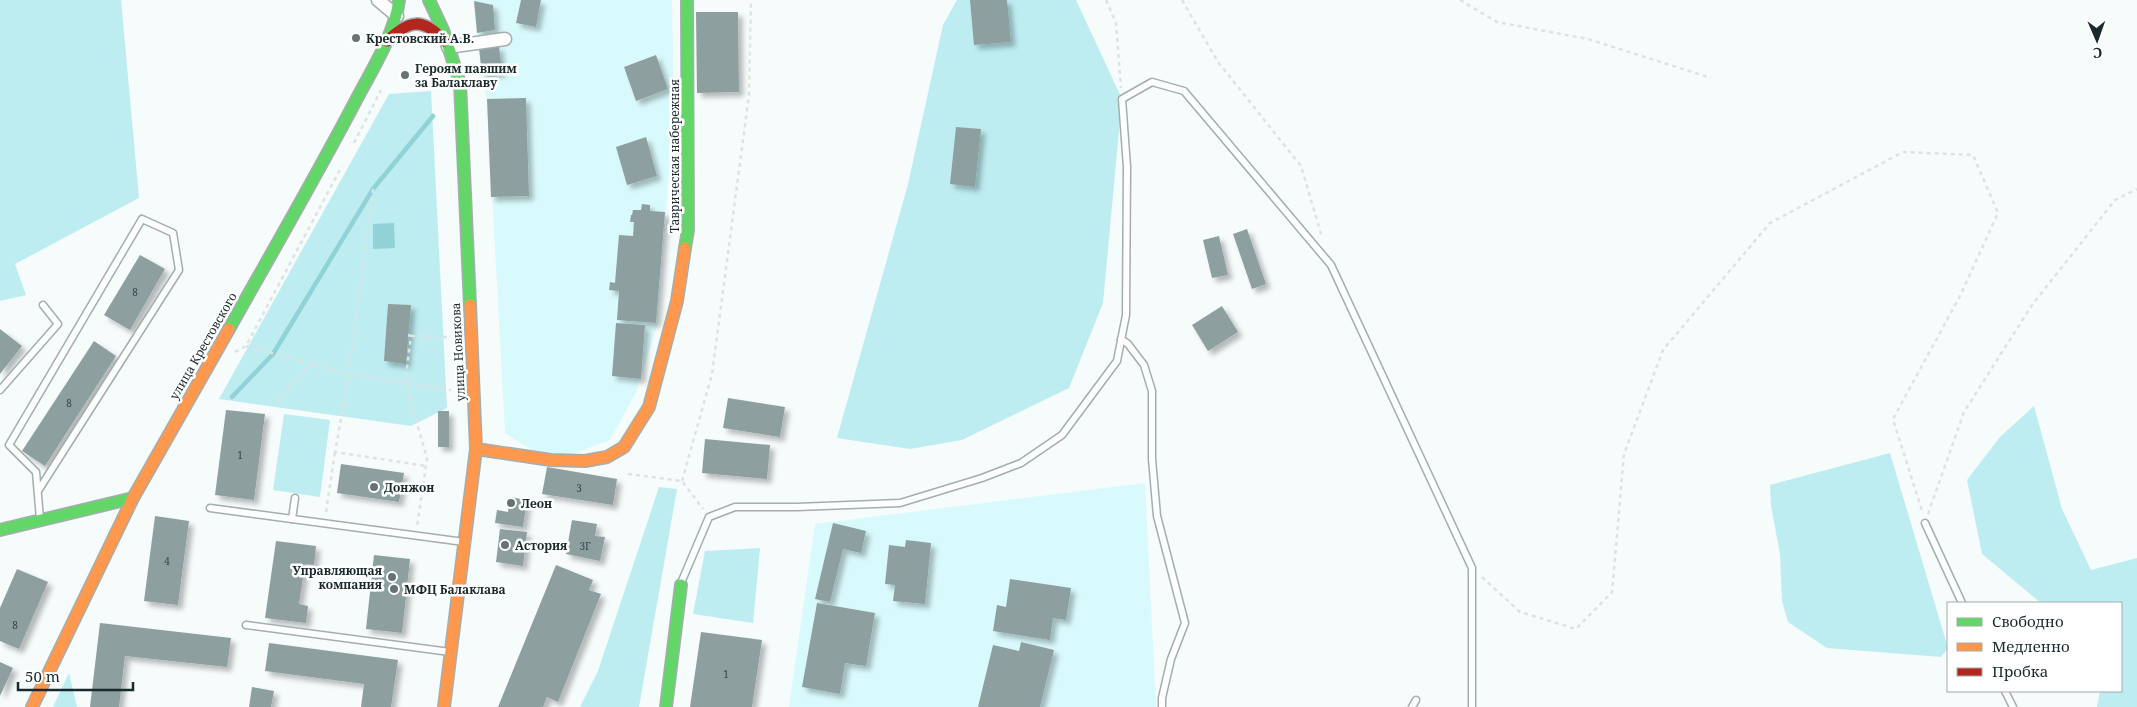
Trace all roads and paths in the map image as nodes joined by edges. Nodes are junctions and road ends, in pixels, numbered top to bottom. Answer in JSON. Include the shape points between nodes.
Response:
{"nodes":[{"id":1,"x":378,"y":0,"type":"edge"},
{"id":2,"x":399,"y":0,"type":"edge"},
{"id":3,"x":429,"y":0,"type":"edge"},
{"id":4,"x":687,"y":0,"type":"edge"},
{"id":5,"x":751,"y":0,"type":"edge"},
{"id":6,"x":1106,"y":0,"type":"edge"},
{"id":7,"x":1182,"y":0,"type":"edge"},
{"id":8,"x":1460,"y":0,"type":"edge"},
{"id":9,"x":396,"y":16,"type":"junction"},
{"id":10,"x":505,"y":39,"type":"dead end"},
{"id":11,"x":387,"y":41,"type":"junction"},
{"id":12,"x":448,"y":47,"type":"junction"},
{"id":13,"x":1711,"y":78,"type":"dead end"},
{"id":14,"x":1122,"y":99,"type":"junction"},
{"id":15,"x":373,"y":189,"type":"dead end"},
{"id":16,"x":2137,"y":189,"type":"edge"},
{"id":17,"x":1322,"y":238,"type":"dead end"},
{"id":18,"x":43,"y":306,"type":"dead end"},
{"id":19,"x":448,"y":337,"type":"dead end"},
{"id":20,"x":1121,"y":339,"type":"junction"},
{"id":21,"x":246,"y":346,"type":"dead end"},
{"id":22,"x":312,"y":364,"type":"junction"},
{"id":23,"x":348,"y":374,"type":"junction"},
{"id":24,"x":405,"y":383,"type":"junction"},
{"id":25,"x":0,"y":390,"type":"edge"},
{"id":26,"x":451,"y":390,"type":"dead end"},
{"id":27,"x":277,"y":401,"type":"dead end"},
{"id":28,"x":476,"y":449,"type":"junction"},
{"id":29,"x":335,"y":452,"type":"junction"},
{"id":30,"x":426,"y":466,"type":"junction"},
{"id":31,"x":628,"y":474,"type":"dead end"},
{"id":32,"x":682,"y":481,"type":"junction"},
{"id":33,"x":38,"y":491,"type":"junction"},
{"id":34,"x":133,"y":498,"type":"junction"},
{"id":35,"x":295,"y":498,"type":"dead end"},
{"id":36,"x":210,"y":508,"type":"dead end"},
{"id":37,"x":709,"y":518,"type":"junction"},
{"id":38,"x":292,"y":519,"type":"junction"},
{"id":39,"x":40,"y":520,"type":"junction"},
{"id":40,"x":324,"y":523,"type":"junction"},
{"id":41,"x":1925,"y":523,"type":"junction"},
{"id":42,"x":0,"y":530,"type":"edge"},
{"id":43,"x":416,"y":536,"type":"junction"},
{"id":44,"x":465,"y":542,"type":"junction"},
{"id":45,"x":1472,"y":568,"type":"junction"},
{"id":46,"x":681,"y":585,"type":"joint"},
{"id":47,"x":1962,"y":602,"type":"edge"},
{"id":48,"x":246,"y":625,"type":"dead end"},
{"id":49,"x":450,"y":652,"type":"junction"},
{"id":50,"x":2006,"y":692,"type":"edge"},
{"id":51,"x":1416,"y":700,"type":"dead end"},
{"id":52,"x":32,"y":707,"type":"edge"},
{"id":53,"x":444,"y":707,"type":"edge"},
{"id":54,"x":666,"y":707,"type":"edge"},
{"id":55,"x":1162,"y":707,"type":"edge"},
{"id":56,"x":1412,"y":707,"type":"edge"},
{"id":57,"x":1472,"y":707,"type":"edge"},
{"id":58,"x":2013,"y":707,"type":"edge"}],
"edges":[{"from":1,"to":9,"type":"street"},
{"from":2,"to":9,"type":"main road","name":"улица Крестовского"},
{"from":3,"to":12,"type":"main road","name":"улица Новикова"},
{"from":4,"to":28,"type":"main road","name":"Таврическая набережная","via":[[688,230],[678,301],[649,407],[624,447],[607,457],[585,461],[551,460]]},
{"from":5,"to":32,"type":"path","via":[[749,95],[712,374]]},
{"from":6,"to":14,"type":"path","via":[[1116,23]]},
{"from":7,"to":17,"type":"path","via":[[1218,62],[1300,166]]},
{"from":8,"to":13,"type":"path","via":[[1497,22],[1588,38]]},
{"from":9,"to":11,"type":"main road","name":"улица Крестовского"},
{"from":10,"to":12,"type":"street"},
{"from":11,"to":12,"type":"main road","via":[[402,28],[419,23],[433,29]]},
{"from":11,"to":34,"type":"main road","name":"улица Крестовского","via":[[326,157]]},
{"from":12,"to":28,"type":"main road","name":"улица Новикова","via":[[460,82]]},
{"from":14,"to":20,"type":"lane","via":[[1127,167],[1126,315]]},
{"from":14,"to":45,"type":"lane","via":[[1152,82],[1184,92],[1331,265]]},
{"from":15,"to":23,"type":"path"},
{"from":16,"to":41,"type":"path","via":[[2115,200],[2032,305],[1964,412]]},
{"from":18,"to":25,"type":"lane","via":[[58,324]]},
{"from":19,"to":24,"type":"path","via":[[410,335]]},
{"from":20,"to":37,"type":"lane","via":[[1117,361],[1062,435],[1021,463],[900,503],[797,508],[735,507]]},
{"from":20,"to":55,"type":"lane","via":[[1144,365],[1152,391],[1156,516],[1185,623],[1171,659]]},
{"from":21,"to":22,"type":"path"},
{"from":22,"to":23,"type":"path"},
{"from":22,"to":27,"type":"path"},
{"from":23,"to":24,"type":"path"},
{"from":23,"to":29,"type":"path"},
{"from":24,"to":26,"type":"path"},
{"from":24,"to":30,"type":"path","via":[[428,458]]},
{"from":28,"to":44,"type":"main road","name":"улица Новикова"},
{"from":29,"to":30,"type":"path"},
{"from":29,"to":40,"type":"path"},
{"from":30,"to":43,"type":"path"},
{"from":31,"to":32,"type":"path"},
{"from":32,"to":37,"type":"path"},
{"from":33,"to":33,"type":"lane","via":[[36,472],[9,445],[142,218],[172,233],[179,270]]},
{"from":33,"to":39,"type":"lane"},
{"from":34,"to":39,"type":"main road"},
{"from":34,"to":52,"type":"main road","name":"улица Крестовского"},
{"from":35,"to":38,"type":"lane"},
{"from":36,"to":38,"type":"lane"},
{"from":37,"to":46,"type":"lane"},
{"from":38,"to":40,"type":"lane"},
{"from":39,"to":42,"type":"main road"},
{"from":40,"to":43,"type":"lane"},
{"from":41,"to":45,"type":"path","via":[[1893,419],[1960,296],[1998,213],[1973,155],[1903,152],[1770,223],[1663,350],[1624,454],[1612,592],[1576,629],[1520,612]]},
{"from":41,"to":47,"type":"lane"},
{"from":43,"to":44,"type":"lane"},
{"from":44,"to":49,"type":"main road","name":"улица Новикова"},
{"from":45,"to":57,"type":"lane"},
{"from":46,"to":54,"type":"main road"},
{"from":48,"to":49,"type":"lane"},
{"from":49,"to":53,"type":"main road","name":"улица Новикова"},
{"from":50,"to":58,"type":"lane"},
{"from":51,"to":56,"type":"lane"}]}
